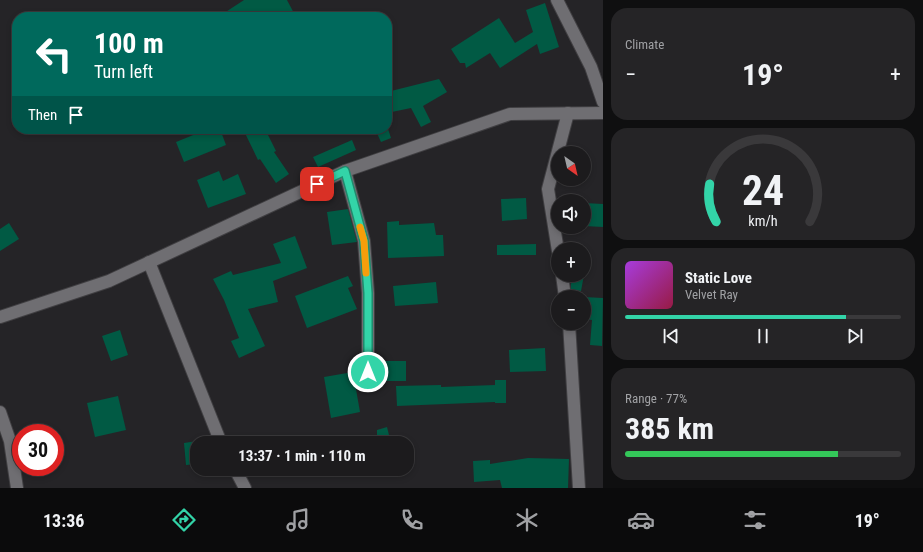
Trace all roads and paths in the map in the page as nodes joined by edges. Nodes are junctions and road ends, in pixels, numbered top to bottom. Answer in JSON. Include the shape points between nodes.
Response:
{"nodes":[{"id":1,"x":557,"y":0,"type":"edge"},
{"id":2,"x":603,"y":102,"type":"edge"},
{"id":3,"x":568,"y":113,"type":"junction"},
{"id":4,"x":603,"y":113,"type":"edge"},
{"id":5,"x":345,"y":171,"type":"junction"},
{"id":6,"x":557,"y":242,"type":"edge"},
{"id":7,"x":149,"y":262,"type":"junction"},
{"id":8,"x":0,"y":316,"type":"edge"},
{"id":9,"x":569,"y":330,"type":"edge"},
{"id":10,"x":368,"y":372,"type":"dead end"},
{"id":11,"x":0,"y":412,"type":"edge"},
{"id":12,"x":219,"y":436,"type":"edge"},
{"id":13,"x":239,"y":476,"type":"edge"},
{"id":14,"x":17,"y":488,"type":"edge"},
{"id":15,"x":246,"y":488,"type":"edge"},
{"id":16,"x":580,"y":488,"type":"edge"}],
"edges":[{"from":1,"to":2,"type":"street","via":[[591,67]]},
{"from":3,"to":4,"type":"street"},
{"from":3,"to":5,"type":"street","via":[[510,114]]},
{"from":3,"to":6,"type":"street","via":[[548,189]]},
{"from":5,"to":7,"type":"street"},
{"from":5,"to":10,"type":"street","via":[[364,241],[368,293]]},
{"from":7,"to":8,"type":"street","via":[[109,282]]},
{"from":7,"to":12,"type":"street"},
{"from":9,"to":16,"type":"street"},
{"from":11,"to":14,"type":"street","via":[[10,441]]},
{"from":13,"to":15,"type":"street"}]}
